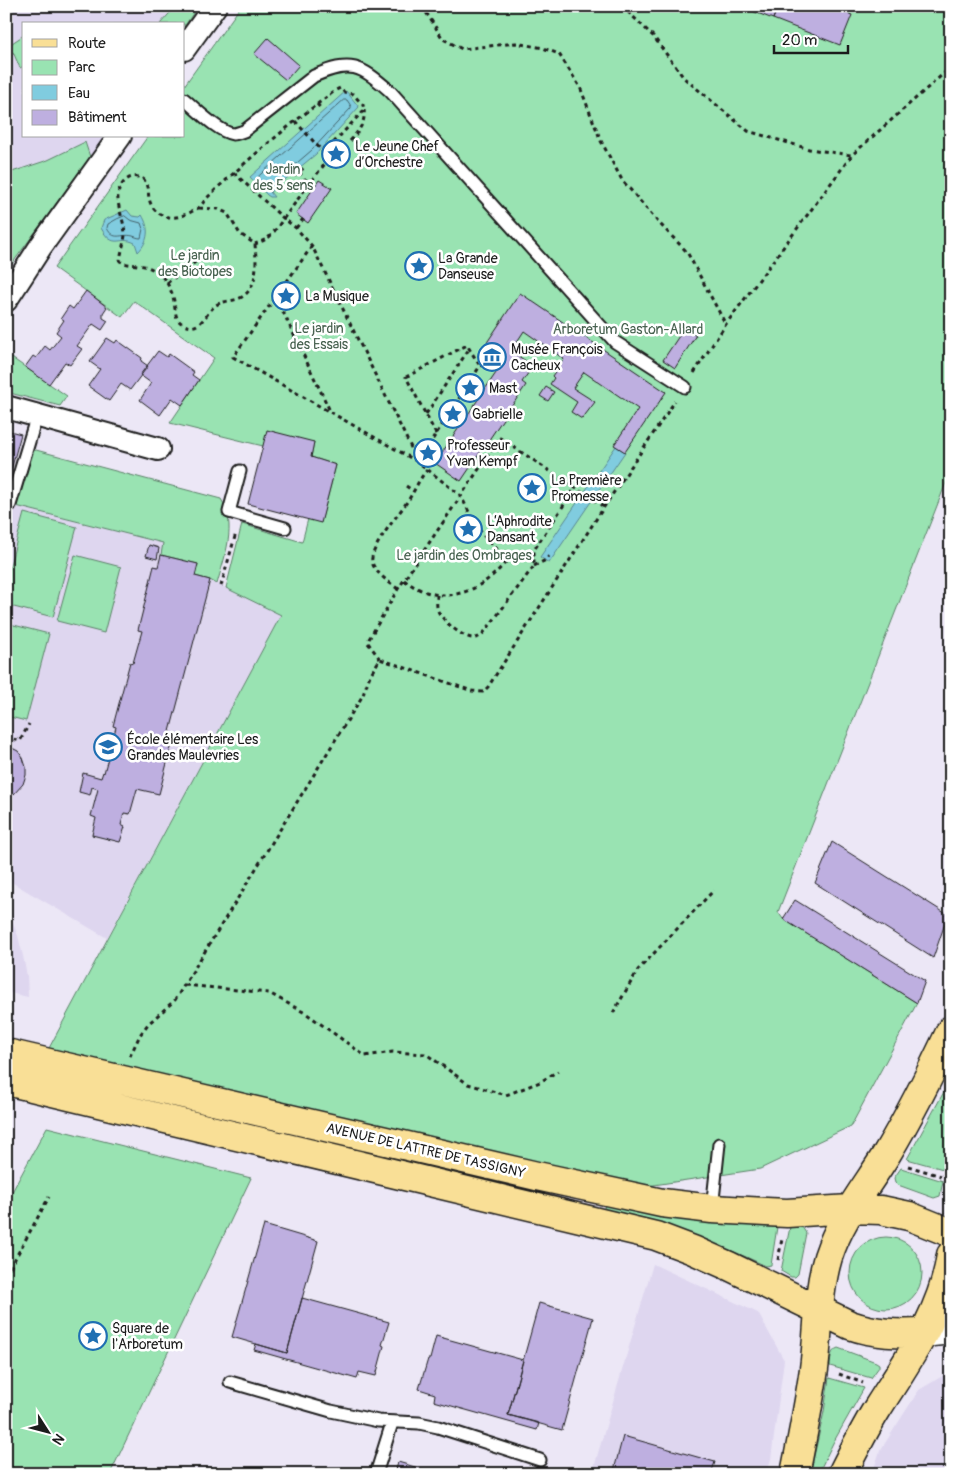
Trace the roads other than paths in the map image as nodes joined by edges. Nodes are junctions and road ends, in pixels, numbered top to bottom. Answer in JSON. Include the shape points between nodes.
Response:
{"nodes":[{"id":1,"x":214,"y":6,"type":"edge"},
{"id":2,"x":185,"y":48,"type":"edge"},
{"id":3,"x":185,"y":100,"type":"edge"},
{"id":4,"x":119,"y":138,"type":"edge"},
{"id":5,"x":6,"y":300,"type":"edge"},
{"id":6,"x":685,"y":387,"type":"road end"},
{"id":7,"x":6,"y":407,"type":"edge"},
{"id":8,"x":37,"y":416,"type":"junction"},
{"id":9,"x":158,"y":449,"type":"dead end"},
{"id":10,"x":240,"y":471,"type":"dead end"},
{"id":11,"x":10,"y":505,"type":"dead end"},
{"id":12,"x":286,"y":528,"type":"dead end"},
{"id":13,"x":951,"y":1030,"type":"edge"},
{"id":14,"x":6,"y":1053,"type":"edge"},
{"id":15,"x":6,"y":1081,"type":"edge"},
{"id":16,"x":718,"y":1144,"type":"dead end"},
{"id":17,"x":850,"y":1208,"type":"junction"},
{"id":18,"x":712,"y":1209,"type":"junction"},
{"id":19,"x":951,"y":1233,"type":"edge"},
{"id":20,"x":951,"y":1255,"type":"edge"},
{"id":21,"x":819,"y":1310,"type":"junction"},
{"id":22,"x":951,"y":1330,"type":"edge"},
{"id":23,"x":923,"y":1333,"type":"junction"},
{"id":24,"x":230,"y":1382,"type":"dead end"},
{"id":25,"x":392,"y":1423,"type":"junction"},
{"id":26,"x":540,"y":1460,"type":"dead end"},
{"id":27,"x":376,"y":1474,"type":"edge"},
{"id":28,"x":795,"y":1474,"type":"edge"},
{"id":29,"x":842,"y":1474,"type":"edge"}],
"edges":[{"from":1,"to":2,"type":"street"},
{"from":3,"to":6,"type":"lane","via":[[219,128],[238,133],[314,76],[346,66],[360,68],[396,98],[615,342]]},
{"from":4,"to":5,"type":"street"},
{"from":7,"to":8,"type":"street"},
{"from":8,"to":9,"type":"street"},
{"from":8,"to":11,"type":"lane"},
{"from":10,"to":12,"type":"lane","via":[[229,512]]},
{"from":13,"to":17,"type":"main road","via":[[906,1119]]},
{"from":14,"to":18,"type":"main road","name":"AVENUE DE LATTRE DE TASSIGNY","via":[[537,1176],[662,1203]]},
{"from":15,"to":21,"type":"main road","via":[[656,1236],[729,1266]]},
{"from":16,"to":18,"type":"lane"},
{"from":17,"to":18,"type":"main road","name":"AVENUE DE LATTRE DE TASSIGNY","via":[[787,1212]]},
{"from":17,"to":19,"type":"main road","name":"AVENUE DE LATTRE DE TASSIGNY","via":[[909,1216]]},
{"from":17,"to":21,"type":"main road","via":[[828,1256],[821,1282]]},
{"from":20,"to":23,"type":"main road","via":[[944,1288]]},
{"from":21,"to":23,"type":"main road","via":[[863,1329],[889,1334]]},
{"from":21,"to":28,"type":"main road","via":[[807,1416]]},
{"from":22,"to":23,"type":"street"},
{"from":23,"to":29,"type":"main road"},
{"from":24,"to":25,"type":"lane","via":[[331,1411]]},
{"from":25,"to":26,"type":"lane","via":[[438,1427]]},
{"from":25,"to":27,"type":"lane"}]}
